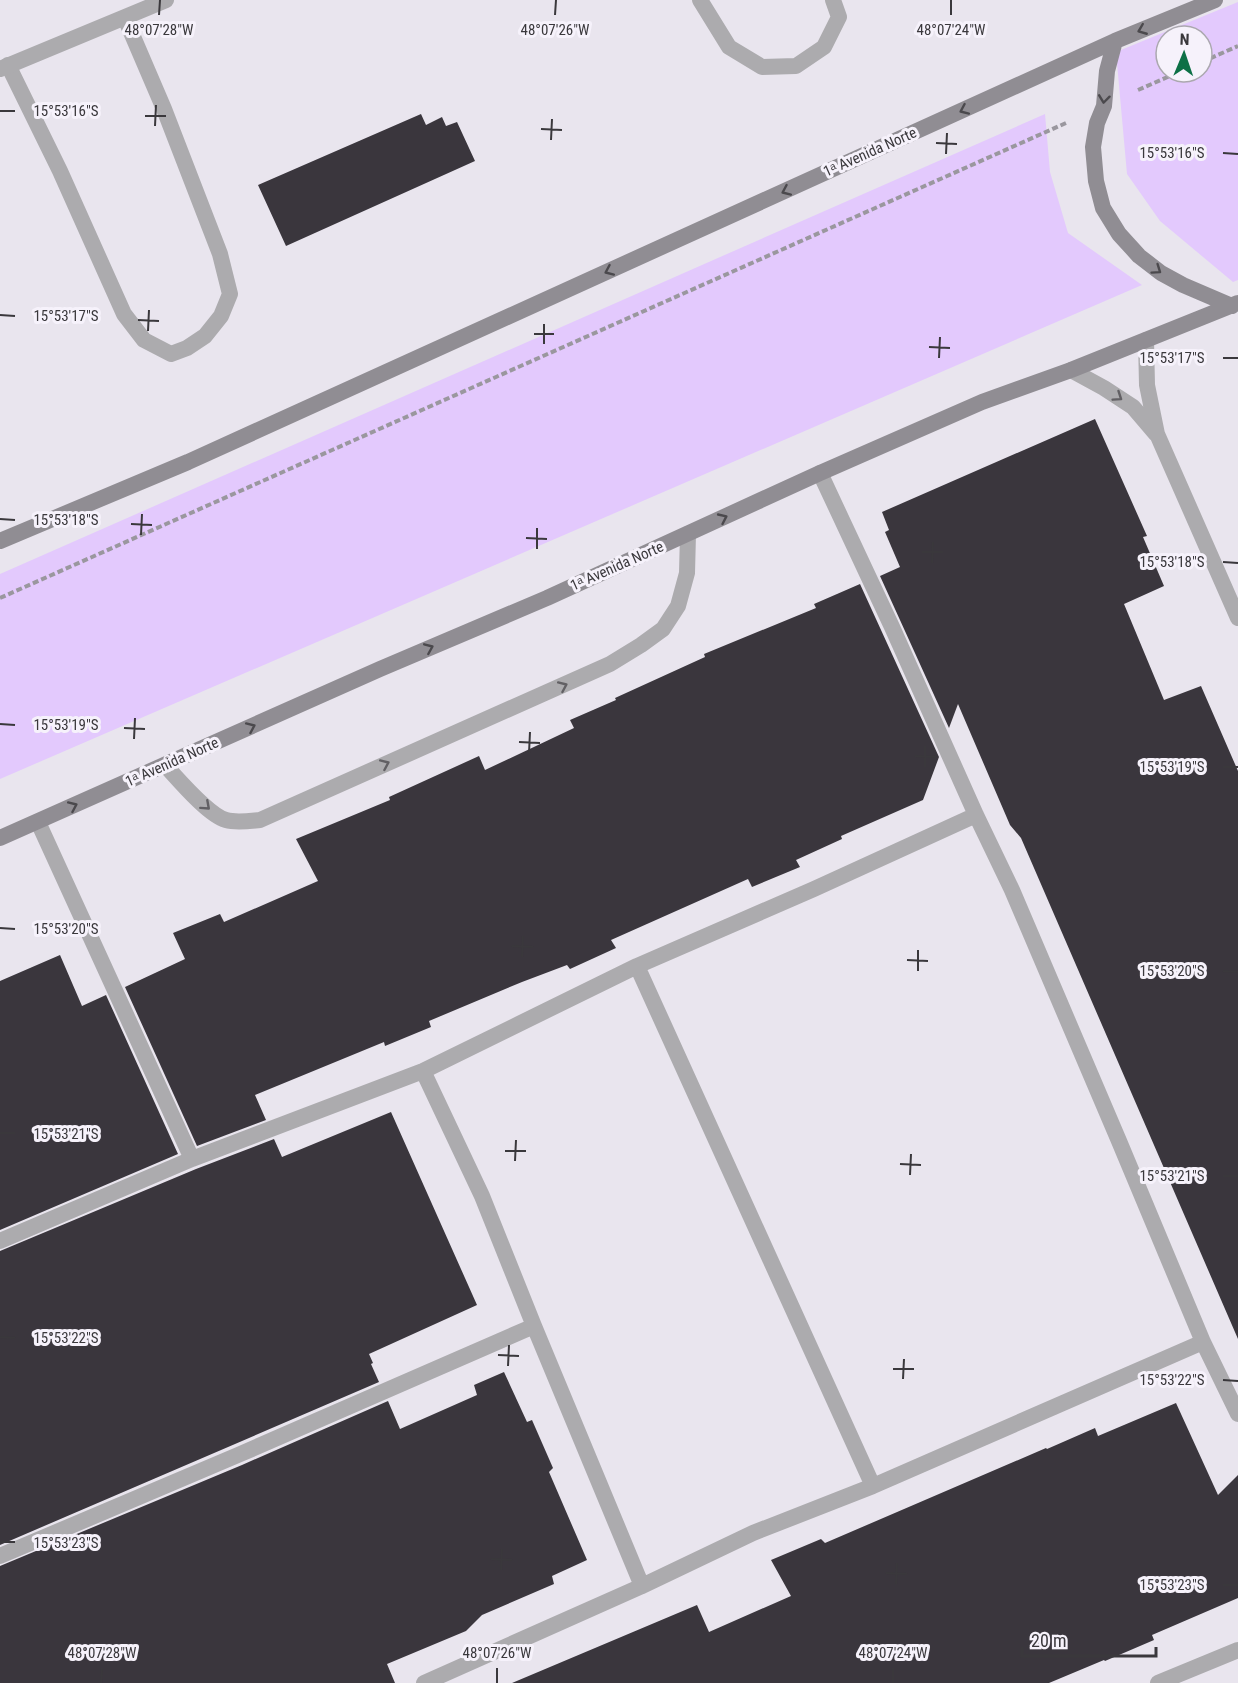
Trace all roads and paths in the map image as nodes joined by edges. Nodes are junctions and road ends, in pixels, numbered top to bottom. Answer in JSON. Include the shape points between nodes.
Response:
{"nodes":[{"id":1,"x":166,"y":0,"type":"edge"},
{"id":2,"x":700,"y":0,"type":"edge"},
{"id":3,"x":833,"y":0,"type":"edge"},
{"id":4,"x":1215,"y":0,"type":"edge"},
{"id":5,"x":125,"y":18,"type":"junction"},
{"id":6,"x":1115,"y":41,"type":"junction"},
{"id":7,"x":1238,"y":46,"type":"edge"},
{"id":8,"x":1214,"y":57,"type":"edge"},
{"id":9,"x":4,"y":67,"type":"edge"},
{"id":10,"x":1154,"y":83,"type":"edge"},
{"id":11,"x":1104,"y":106,"type":"junction"},
{"id":12,"x":1235,"y":305,"type":"edge"},
{"id":13,"x":1146,"y":340,"type":"junction"},
{"id":14,"x":1071,"y":370,"type":"junction"},
{"id":15,"x":1157,"y":435,"type":"junction"},
{"id":16,"x":820,"y":473,"type":"junction"},
{"id":17,"x":688,"y":534,"type":"junction"},
{"id":18,"x":0,"y":541,"type":"edge"},
{"id":19,"x":0,"y":598,"type":"edge"},
{"id":20,"x":1238,"y":618,"type":"edge"},
{"id":21,"x":165,"y":765,"type":"junction"},
{"id":22,"x":976,"y":815,"type":"junction"},
{"id":23,"x":38,"y":822,"type":"junction"},
{"id":24,"x":0,"y":838,"type":"edge"},
{"id":25,"x":637,"y":966,"type":"junction"},
{"id":26,"x":423,"y":1071,"type":"junction"},
{"id":27,"x":192,"y":1159,"type":"junction"},
{"id":28,"x":0,"y":1241,"type":"edge"},
{"id":29,"x":534,"y":1326,"type":"junction"},
{"id":30,"x":1203,"y":1342,"type":"junction"},
{"id":31,"x":1238,"y":1414,"type":"edge"},
{"id":32,"x":873,"y":1486,"type":"junction"},
{"id":33,"x":0,"y":1556,"type":"edge"},
{"id":34,"x":642,"y":1586,"type":"junction"},
{"id":35,"x":1238,"y":1650,"type":"edge"},
{"id":36,"x":424,"y":1683,"type":"edge"},
{"id":37,"x":1158,"y":1683,"type":"edge"}],
"edges":[{"from":1,"to":5,"type":"street"},
{"from":2,"to":3,"type":"street","via":[[729,47],[762,67],[796,66],[824,47],[838,17]]},
{"from":4,"to":6,"type":"main road","name":"1ᵃ Avenida Norte","one_way":true},
{"from":5,"to":9,"type":"street"},
{"from":5,"to":9,"type":"street","via":[[220,254],[230,294],[221,316],[206,336],[187,348],[171,354],[144,340],[124,314],[60,171]]},
{"from":6,"to":11,"type":"main road","one_way":true},
{"from":6,"to":18,"type":"main road","name":"1ᵃ Avenida Norte","one_way":true,"via":[[188,462]]},
{"from":7,"to":8,"type":"path"},
{"from":10,"to":11,"type":"path"},
{"from":11,"to":12,"type":"main road","one_way":true,"via":[[1093,147],[1096,181],[1103,208],[1119,234],[1161,273]]},
{"from":11,"to":19,"type":"path"},
{"from":12,"to":13,"type":"main road","name":"1ᵃ Avenida Norte"},
{"from":13,"to":14,"type":"main road","name":"1ᵃ Avenida Norte"},
{"from":13,"to":15,"type":"street","via":[[1147,385]]},
{"from":14,"to":15,"type":"street","one_way":true,"via":[[1133,407]]},
{"from":14,"to":16,"type":"main road","name":"1ᵃ Avenida Norte","via":[[982,402]]},
{"from":15,"to":20,"type":"street"},
{"from":17,"to":16,"type":"main road","name":"1ᵃ Avenida Norte","one_way":true},
{"from":16,"to":22,"type":"street"},
{"from":21,"to":17,"type":"main road","name":"1ᵃ Avenida Norte","one_way":true},
{"from":21,"to":17,"type":"street","one_way":true,"via":[[212,812],[226,820],[260,820],[512,709],[610,664],[663,628],[678,606],[687,573]]},
{"from":23,"to":21,"type":"main road","name":"1ᵃ Avenida Norte","one_way":true},
{"from":22,"to":25,"type":"street"},
{"from":22,"to":30,"type":"street","via":[[1124,1151]]},
{"from":23,"to":24,"type":"main road","name":"1ᵃ Avenida Norte"},
{"from":23,"to":27,"type":"street"},
{"from":25,"to":26,"type":"street"},
{"from":25,"to":32,"type":"street"},
{"from":26,"to":27,"type":"street"},
{"from":26,"to":29,"type":"street","via":[[482,1196]]},
{"from":27,"to":28,"type":"street"},
{"from":29,"to":33,"type":"street"},
{"from":29,"to":34,"type":"street"},
{"from":30,"to":31,"type":"street"},
{"from":30,"to":32,"type":"street"},
{"from":32,"to":34,"type":"street","via":[[753,1533]]},
{"from":34,"to":36,"type":"street"},
{"from":35,"to":37,"type":"street"}]}
